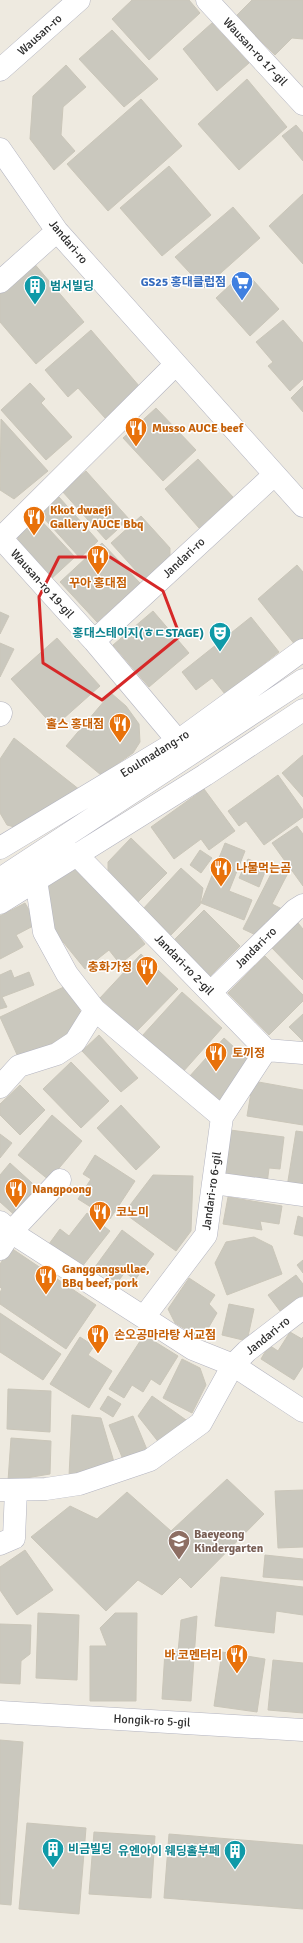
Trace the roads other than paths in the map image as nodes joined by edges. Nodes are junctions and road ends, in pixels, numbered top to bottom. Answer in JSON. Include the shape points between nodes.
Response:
{"nodes":[{"id":1,"x":79,"y":0,"type":"edge"},
{"id":2,"x":207,"y":0,"type":"edge"},
{"id":3,"x":0,"y":70,"type":"edge"},
{"id":4,"x":303,"y":104,"type":"edge"},
{"id":5,"x":0,"y":149,"type":"edge"},
{"id":6,"x":57,"y":232,"type":"junction"},
{"id":7,"x":0,"y":282,"type":"edge"},
{"id":8,"x":176,"y":364,"type":"junction"},
{"id":9,"x":274,"y":475,"type":"junction"},
{"id":10,"x":303,"y":506,"type":"edge"},
{"id":11,"x":0,"y":537,"type":"edge"},
{"id":12,"x":94,"y":641,"type":"junction"},
{"id":13,"x":303,"y":650,"type":"edge"},
{"id":14,"x":303,"y":680,"type":"edge"},
{"id":15,"x":303,"y":710,"type":"edge"},
{"id":16,"x":178,"y":741,"type":"junction"},
{"id":17,"x":0,"y":848,"type":"edge"},
{"id":18,"x":76,"y":854,"type":"junction"},
{"id":19,"x":0,"y":879,"type":"edge"},
{"id":20,"x":36,"y":880,"type":"junction"},
{"id":21,"x":0,"y":903,"type":"edge"},
{"id":22,"x":303,"y":905,"type":"edge"},
{"id":23,"x":211,"y":992,"type":"junction"},
{"id":24,"x":95,"y":1010,"type":"junction"},
{"id":25,"x":266,"y":1050,"type":"junction"},
{"id":26,"x":303,"y":1053,"type":"edge"},
{"id":27,"x":0,"y":1087,"type":"edge"},
{"id":28,"x":222,"y":1118,"type":"junction"},
{"id":29,"x":60,"y":1180,"type":"dead end"},
{"id":30,"x":213,"y":1184,"type":"junction"},
{"id":31,"x":303,"y":1195,"type":"edge"},
{"id":32,"x":4,"y":1234,"type":"edge"},
{"id":33,"x":303,"y":1308,"type":"edge"},
{"id":34,"x":144,"y":1317,"type":"junction"},
{"id":35,"x":233,"y":1365,"type":"junction"},
{"id":36,"x":303,"y":1411,"type":"edge"},
{"id":37,"x":8,"y":1490,"type":"edge"},
{"id":38,"x":0,"y":1544,"type":"edge"},
{"id":39,"x":0,"y":1712,"type":"edge"},
{"id":40,"x":303,"y":1730,"type":"edge"}],
"edges":[{"from":1,"to":3,"type":"street","name":"Wausan-ro"},
{"from":2,"to":4,"type":"street","name":"Wausan-ro 17-gil"},
{"from":5,"to":6,"type":"street","name":"Jandari-ro"},
{"from":6,"to":7,"type":"street"},
{"from":6,"to":8,"type":"street","name":"Jandari-ro"},
{"from":8,"to":9,"type":"street","name":"Jandari-ro"},
{"from":8,"to":11,"type":"street"},
{"from":9,"to":10,"type":"street","name":"Jandari-ro"},
{"from":9,"to":12,"type":"street","name":"Jandari-ro"},
{"from":11,"to":12,"type":"street","name":"Wausan-ro 19-gil"},
{"from":12,"to":16,"type":"street","name":"Wausan-ro 19-gil"},
{"from":13,"to":16,"type":"street","name":"Eoulmadang-ro"},
{"from":14,"to":19,"type":"street"},
{"from":15,"to":18,"type":"street"},
{"from":16,"to":17,"type":"street","name":"Eoulmadang-ro"},
{"from":18,"to":20,"type":"street"},
{"from":18,"to":23,"type":"street","name":"Jandari-ro 2-gil"},
{"from":20,"to":21,"type":"street"},
{"from":20,"to":24,"type":"street","via":[[44,932],[67,974]]},
{"from":22,"to":23,"type":"street","name":"Jandari-ro","via":[[294,910]]},
{"from":23,"to":25,"type":"street","name":"Jandari-ro 2-gil"},
{"from":24,"to":27,"type":"street","via":[[75,1042],[57,1054],[19,1066]]},
{"from":24,"to":28,"type":"street"},
{"from":25,"to":26,"type":"street"},
{"from":25,"to":28,"type":"street","name":"Jandari-ro 6-gil"},
{"from":28,"to":30,"type":"street","name":"Jandari-ro 6-gil"},
{"from":29,"to":32,"type":"street"},
{"from":30,"to":31,"type":"street"},
{"from":30,"to":34,"type":"street","name":"Jandari-ro 6-gil","via":[[206,1236]]},
{"from":32,"to":34,"type":"street"},
{"from":33,"to":35,"type":"street","name":"Jandari-ro","via":[[247,1351]]},
{"from":34,"to":35,"type":"street","via":[[193,1349]]},
{"from":35,"to":36,"type":"street"},
{"from":35,"to":37,"type":"street","name":"Jandari-ro","via":[[201,1423],[150,1460],[78,1484],[46,1489]]},
{"from":37,"to":38,"type":"street","via":[[14,1538]]},
{"from":39,"to":40,"type":"street","name":"Hongik-ro 5-gil"}]}
